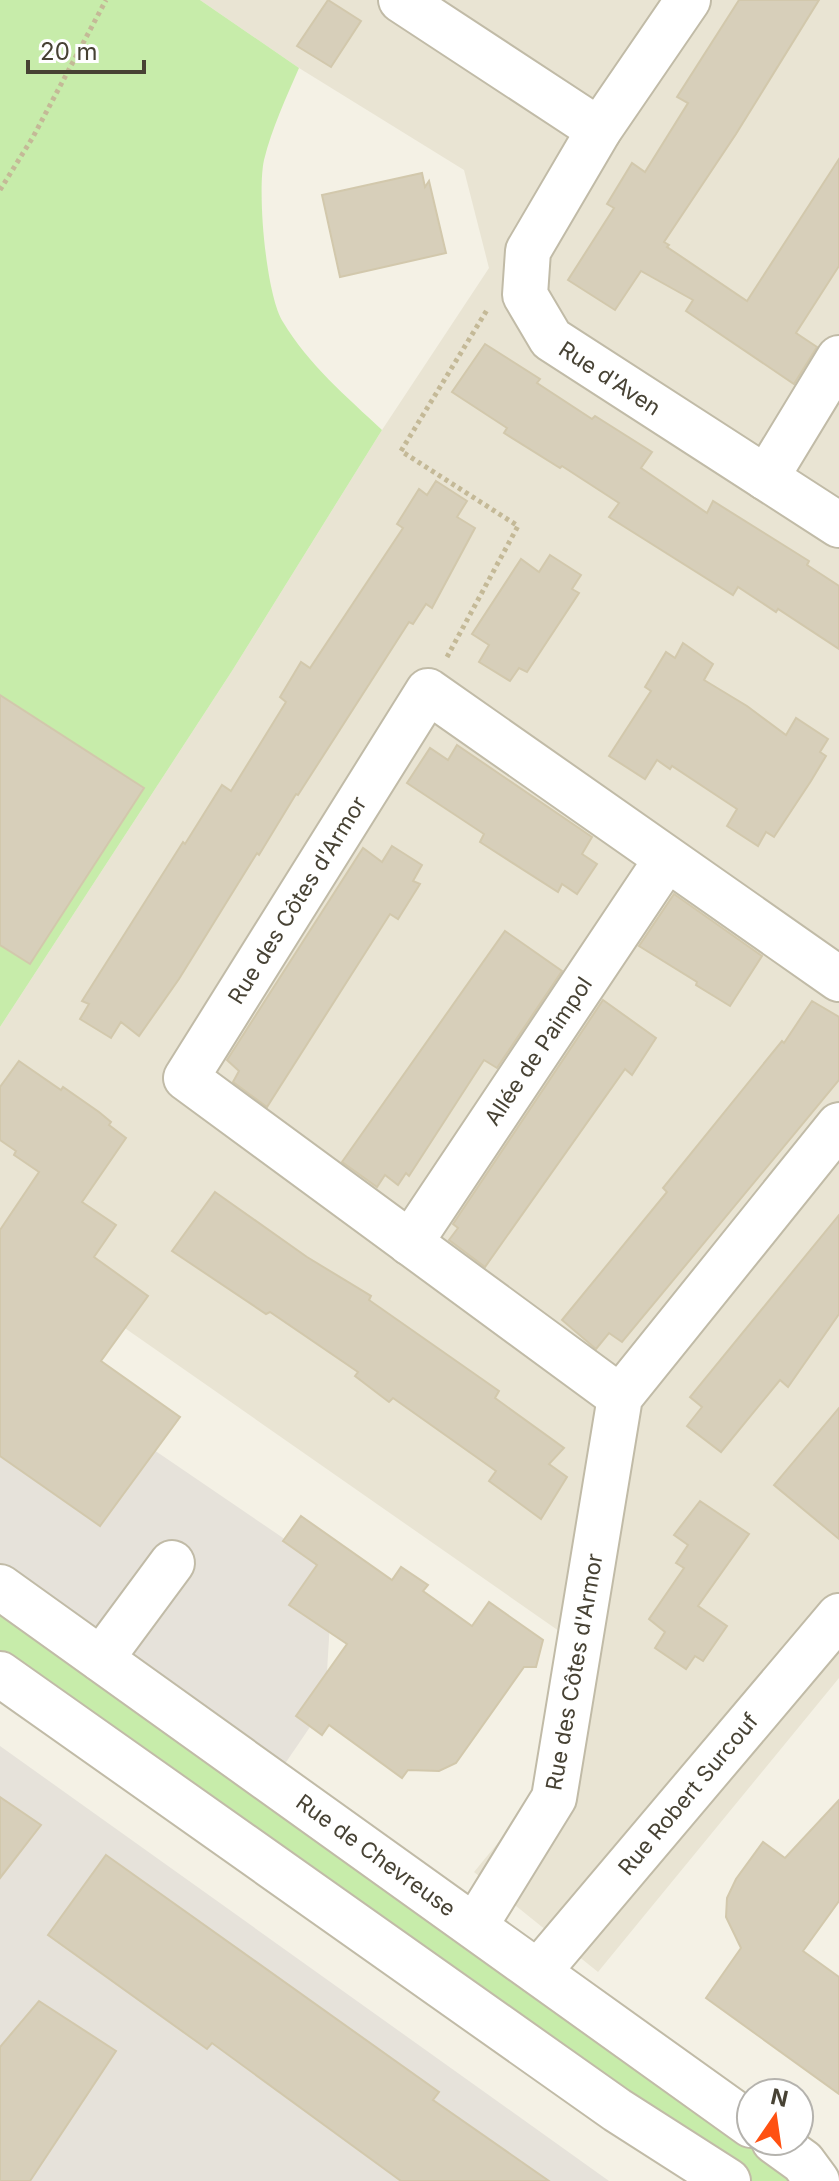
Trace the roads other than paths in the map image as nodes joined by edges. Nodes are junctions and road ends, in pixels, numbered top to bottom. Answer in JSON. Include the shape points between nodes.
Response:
{"nodes":[{"id":1,"x":401,"y":0,"type":"edge"},
{"id":2,"x":688,"y":0,"type":"edge"},
{"id":3,"x":599,"y":130,"type":"junction"},
{"id":4,"x":839,"y":358,"type":"edge"},
{"id":5,"x":766,"y":478,"type":"junction"},
{"id":6,"x":839,"y":525,"type":"edge"},
{"id":7,"x":666,"y":860,"type":"junction"},
{"id":8,"x":839,"y":979,"type":"edge"},
{"id":9,"x":839,"y":1125,"type":"edge"},
{"id":10,"x":410,"y":1243,"type":"junction"},
{"id":11,"x":620,"y":1397,"type":"junction"},
{"id":12,"x":172,"y":1563,"type":"dead end"},
{"id":13,"x":0,"y":1587,"type":"edge"},
{"id":14,"x":839,"y":1616,"type":"edge"},
{"id":15,"x":101,"y":1659,"type":"junction"},
{"id":16,"x":0,"y":1674,"type":"edge"},
{"id":17,"x":0,"y":1699,"type":"edge"},
{"id":18,"x":475,"y":1926,"type":"junction"},
{"id":19,"x":538,"y":1972,"type":"junction"},
{"id":20,"x":735,"y":2114,"type":"edge"},
{"id":21,"x":796,"y":2157,"type":"edge"},
{"id":22,"x":678,"y":2181,"type":"edge"},
{"id":23,"x":728,"y":2181,"type":"edge"},
{"id":24,"x":817,"y":2181,"type":"edge"}],
"edges":[{"from":1,"to":3,"type":"street"},
{"from":2,"to":3,"type":"street"},
{"from":3,"to":5,"type":"street","name":"Rue d'Aven","via":[[528,251],[525,295],[551,339]]},
{"from":4,"to":5,"type":"street"},
{"from":5,"to":6,"type":"street","name":"Rue d'Aven"},
{"from":7,"to":8,"type":"street"},
{"from":7,"to":10,"type":"street","name":"Allée de Paimpol"},
{"from":7,"to":10,"type":"street","name":"Rue des Côtes d'Armor","via":[[428,691],[186,1078]]},
{"from":9,"to":11,"type":"street","name":"Rue des Côtes d'Armor"},
{"from":10,"to":11,"type":"street","name":"Rue des Côtes d'Armor"},
{"from":11,"to":18,"type":"street","name":"Rue des Côtes d'Armor","via":[[554,1798]]},
{"from":12,"to":15,"type":"street"},
{"from":13,"to":15,"type":"street","name":"Rue de Chevreuse"},
{"from":14,"to":19,"type":"street","name":"Rue Robert Surcouf"},
{"from":15,"to":18,"type":"street","name":"Rue de Chevreuse"},
{"from":16,"to":23,"type":"street","via":[[617,2110]]},
{"from":17,"to":22,"type":"street"},
{"from":18,"to":19,"type":"street","name":"Rue de Chevreuse"},
{"from":19,"to":20,"type":"street","name":"Rue de Chevreuse"},
{"from":21,"to":24,"type":"street"}]}
